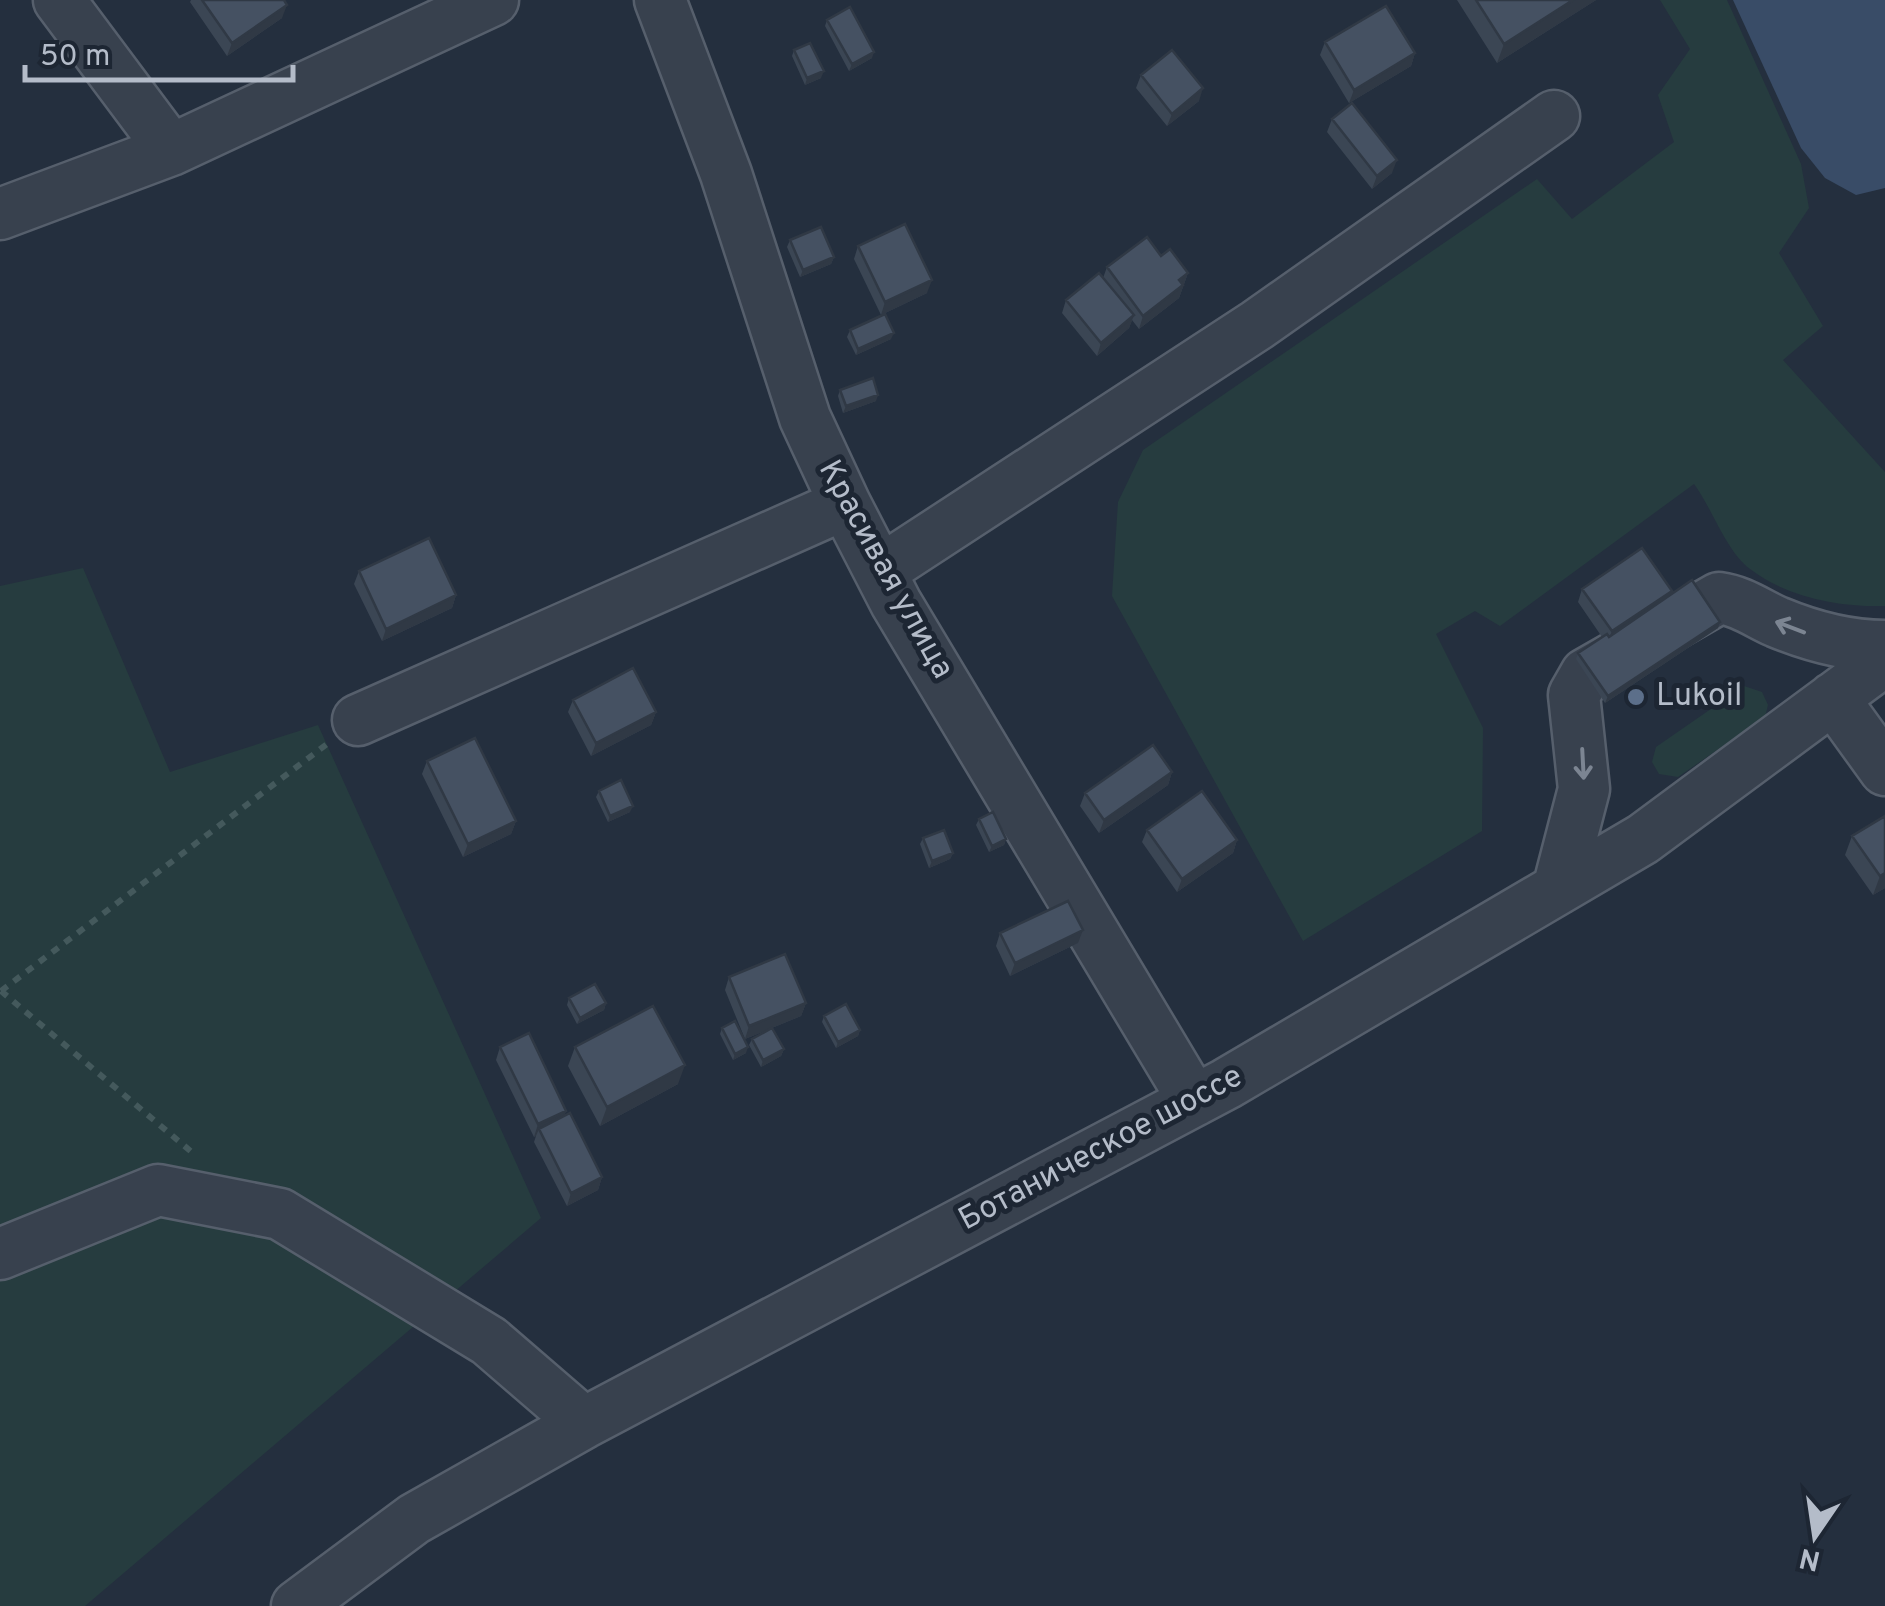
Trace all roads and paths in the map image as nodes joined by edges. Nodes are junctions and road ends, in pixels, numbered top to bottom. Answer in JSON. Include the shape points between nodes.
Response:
{"nodes":[{"id":1,"x":59,"y":0,"type":"edge"},
{"id":2,"x":492,"y":0,"type":"edge"},
{"id":3,"x":660,"y":0,"type":"edge"},
{"id":4,"x":1554,"y":116,"type":"dead end"},
{"id":5,"x":171,"y":150,"type":"junction"},
{"id":6,"x":0,"y":214,"type":"edge"},
{"id":7,"x":846,"y":504,"type":"junction"},
{"id":8,"x":880,"y":572,"type":"junction"},
{"id":9,"x":1885,"y":646,"type":"edge"},
{"id":10,"x":1885,"y":660,"type":"edge"},
{"id":11,"x":1833,"y":698,"type":"junction"},
{"id":12,"x":358,"y":720,"type":"joint"},
{"id":13,"x":1885,"y":770,"type":"edge"},
{"id":14,"x":1558,"y":889,"type":"junction"},
{"id":15,"x":1,"y":992,"type":"edge"},
{"id":16,"x":1194,"y":1101,"type":"junction"},
{"id":17,"x":199,"y":1158,"type":"dead end"},
{"id":18,"x":0,"y":1254,"type":"edge"},
{"id":19,"x":584,"y":1422,"type":"junction"},
{"id":20,"x":297,"y":1606,"type":"edge"}],
"edges":[{"from":1,"to":5,"type":"street"},
{"from":2,"to":5,"type":"street"},
{"from":3,"to":7,"type":"street","name":"Красивая улица","via":[[726,174],[804,418]]},
{"from":4,"to":8,"type":"street","via":[[1256,326]]},
{"from":5,"to":6,"type":"street"},
{"from":7,"to":8,"type":"street","name":"Красивая улица"},
{"from":7,"to":12,"type":"street"},
{"from":8,"to":16,"type":"street","name":"Красивая улица"},
{"from":9,"to":14,"type":"street","one_way":true,"via":[[1829,640],[1719,598],[1586,674],[1574,704],[1584,789]]},
{"from":10,"to":11,"type":"street","name":"Ботаническое шоссе"},
{"from":11,"to":13,"type":"street"},
{"from":11,"to":14,"type":"street","name":"Ботаническое шоссе","via":[[1642,839]]},
{"from":12,"to":15,"type":"path"},
{"from":14,"to":16,"type":"street","name":"Ботаническое шоссе"},
{"from":15,"to":17,"type":"path"},
{"from":16,"to":19,"type":"street","name":"Ботаническое шоссе"},
{"from":18,"to":19,"type":"street","via":[[158,1190],[280,1214],[488,1341]]},
{"from":19,"to":20,"type":"street","name":"Ботаническое шоссе","via":[[414,1518]]}]}
